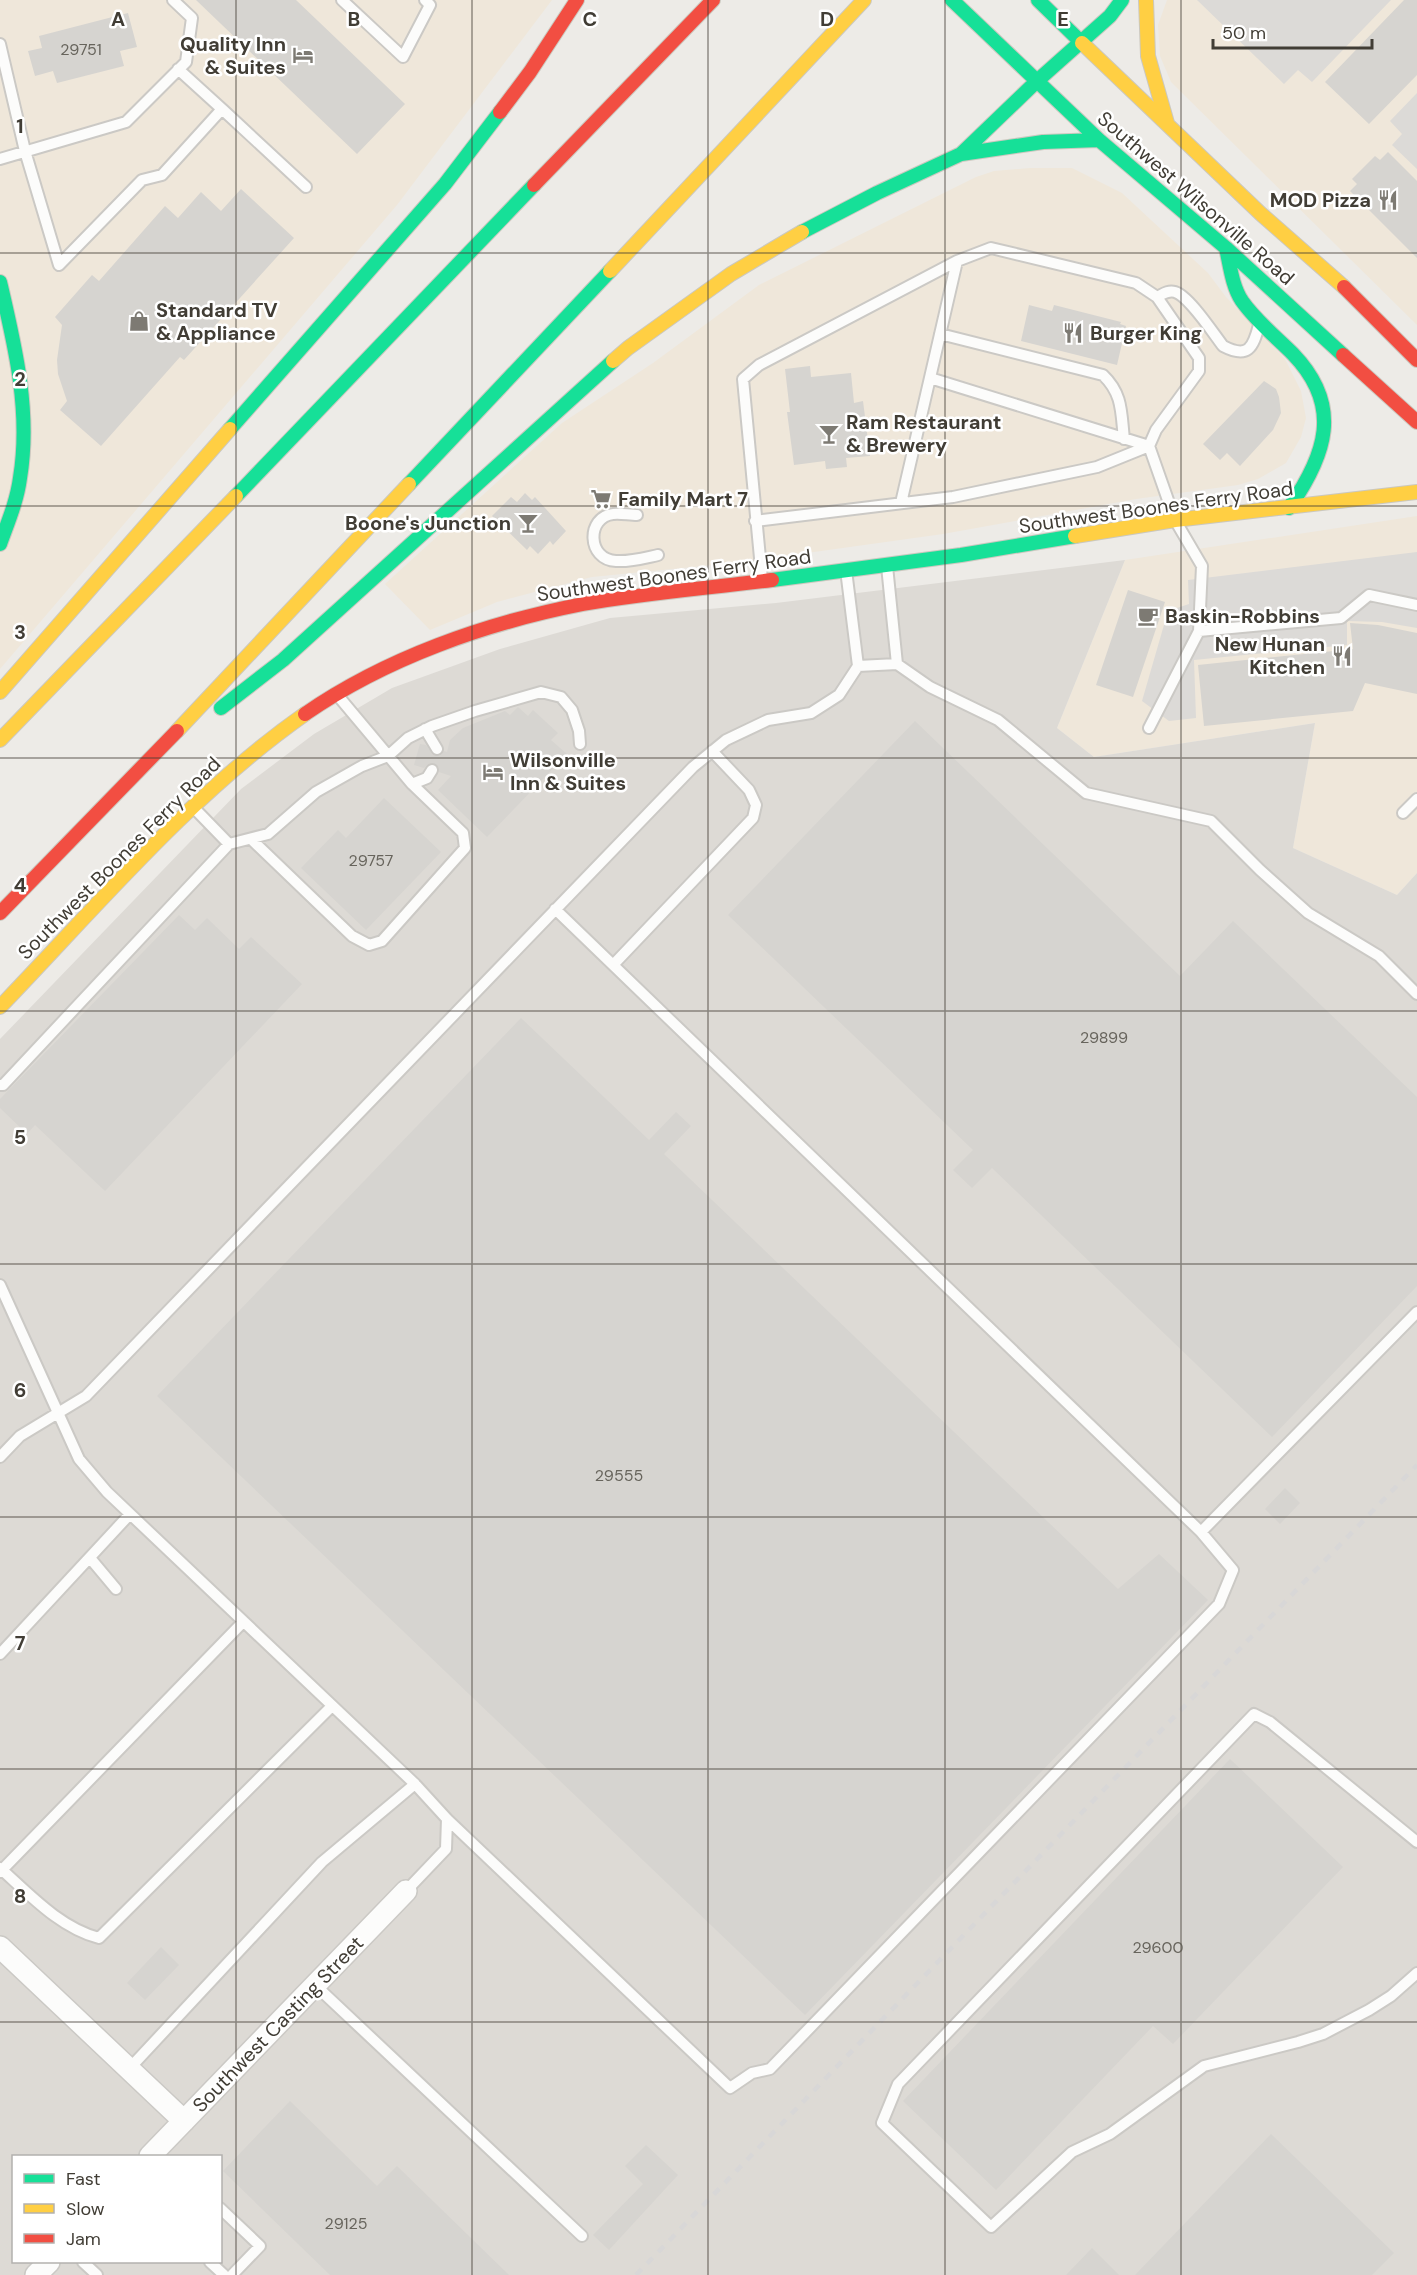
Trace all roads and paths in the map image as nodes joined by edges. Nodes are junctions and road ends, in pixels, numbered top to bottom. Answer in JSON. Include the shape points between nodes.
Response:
{"nodes":[{"id":1,"x":173,"y":0,"type":"edge"},
{"id":2,"x":342,"y":0,"type":"edge"},
{"id":3,"x":425,"y":0,"type":"edge"},
{"id":4,"x":577,"y":0,"type":"edge"},
{"id":5,"x":713,"y":0,"type":"edge"},
{"id":6,"x":952,"y":0,"type":"edge"},
{"id":7,"x":1038,"y":0,"type":"edge"},
{"id":8,"x":1122,"y":0,"type":"edge"},
{"id":9,"x":1146,"y":0,"type":"edge"},
{"id":10,"x":859,"y":5,"type":"edge"},
{"id":11,"x":1082,"y":43,"type":"junction"},
{"id":12,"x":0,"y":44,"type":"edge"},
{"id":13,"x":178,"y":69,"type":"junction"},
{"id":14,"x":1037,"y":81,"type":"junction"},
{"id":15,"x":222,"y":109,"type":"junction"},
{"id":16,"x":1167,"y":123,"type":"junction"},
{"id":17,"x":1099,"y":140,"type":"junction"},
{"id":18,"x":25,"y":151,"type":"junction"},
{"id":19,"x":961,"y":154,"type":"junction"},
{"id":20,"x":0,"y":159,"type":"edge"},
{"id":21,"x":306,"y":187,"type":"dead end"},
{"id":22,"x":1226,"y":248,"type":"junction"},
{"id":23,"x":957,"y":261,"type":"junction"},
{"id":24,"x":0,"y":282,"type":"edge"},
{"id":25,"x":1157,"y":297,"type":"junction"},
{"id":26,"x":1260,"y":322,"type":"junction"},
{"id":27,"x":940,"y":334,"type":"junction"},
{"id":28,"x":1417,"y":360,"type":"edge"},
{"id":29,"x":930,"y":378,"type":"junction"},
{"id":30,"x":1417,"y":422,"type":"edge"},
{"id":31,"x":1124,"y":439,"type":"junction"},
{"id":32,"x":1149,"y":446,"type":"junction"},
{"id":33,"x":1417,"y":492,"type":"edge"},
{"id":34,"x":901,"y":503,"type":"junction"},
{"id":35,"x":1288,"y":508,"type":"junction"},
{"id":36,"x":637,"y":515,"type":"dead end"},
{"id":37,"x":1175,"y":520,"type":"junction"},
{"id":38,"x":755,"y":521,"type":"junction"},
{"id":39,"x":0,"y":544,"type":"edge"},
{"id":40,"x":658,"y":555,"type":"dead end"},
{"id":41,"x":887,"y":565,"type":"junction"},
{"id":42,"x":846,"y":570,"type":"junction"},
{"id":43,"x":762,"y":580,"type":"junction"},
{"id":44,"x":1417,"y":605,"type":"edge"},
{"id":45,"x":1199,"y":631,"type":"junction"},
{"id":46,"x":897,"y":664,"type":"junction"},
{"id":47,"x":858,"y":666,"type":"junction"},
{"id":48,"x":0,"y":692,"type":"edge"},
{"id":49,"x":337,"y":694,"type":"junction"},
{"id":50,"x":1149,"y":728,"type":"dead end"},
{"id":51,"x":425,"y":729,"type":"junction"},
{"id":52,"x":0,"y":740,"type":"edge"},
{"id":53,"x":580,"y":744,"type":"dead end"},
{"id":54,"x":438,"y":749,"type":"dead end"},
{"id":55,"x":712,"y":751,"type":"junction"},
{"id":56,"x":388,"y":756,"type":"junction"},
{"id":57,"x":145,"y":765,"type":"junction"},
{"id":58,"x":432,"y":770,"type":"dead end"},
{"id":59,"x":412,"y":784,"type":"junction"},
{"id":60,"x":1417,"y":799,"type":"edge"},
{"id":61,"x":192,"y":807,"type":"junction"},
{"id":62,"x":1403,"y":813,"type":"dead end"},
{"id":63,"x":251,"y":839,"type":"junction"},
{"id":64,"x":229,"y":844,"type":"junction"},
{"id":65,"x":555,"y":909,"type":"junction"},
{"id":66,"x":0,"y":913,"type":"edge"},
{"id":67,"x":613,"y":965,"type":"junction"},
{"id":68,"x":1417,"y":994,"type":"edge"},
{"id":69,"x":0,"y":1006,"type":"edge"},
{"id":70,"x":0,"y":1085,"type":"edge"},
{"id":71,"x":0,"y":1285,"type":"edge"},
{"id":72,"x":1417,"y":1312,"type":"edge"},
{"id":73,"x":58,"y":1411,"type":"junction"},
{"id":74,"x":0,"y":1457,"type":"edge"},
{"id":75,"x":130,"y":1514,"type":"junction"},
{"id":76,"x":1201,"y":1532,"type":"junction"},
{"id":77,"x":90,"y":1558,"type":"junction"},
{"id":78,"x":116,"y":1589,"type":"dead end"},
{"id":79,"x":243,"y":1622,"type":"junction"},
{"id":80,"x":0,"y":1654,"type":"edge"},
{"id":81,"x":332,"y":1706,"type":"junction"},
{"id":82,"x":415,"y":1784,"type":"junction"},
{"id":83,"x":447,"y":1819,"type":"junction"},
{"id":84,"x":1417,"y":1842,"type":"edge"},
{"id":85,"x":1,"y":1870,"type":"edge"},
{"id":86,"x":406,"y":1891,"type":"joint"},
{"id":87,"x":0,"y":1947,"type":"edge"},
{"id":88,"x":1417,"y":1973,"type":"edge"},
{"id":89,"x":315,"y":1985,"type":"junction"},
{"id":90,"x":129,"y":2069,"type":"junction"},
{"id":91,"x":184,"y":2121,"type":"junction"},
{"id":92,"x":152,"y":2155,"type":"edge"},
{"id":93,"x":222,"y":2210,"type":"edge"},
{"id":94,"x":582,"y":2236,"type":"dead end"},
{"id":95,"x":48,"y":2263,"type":"edge"},
{"id":96,"x":84,"y":2263,"type":"edge"},
{"id":97,"x":211,"y":2263,"type":"edge"},
{"id":98,"x":36,"y":2275,"type":"edge"},
{"id":99,"x":97,"y":2275,"type":"edge"},
{"id":100,"x":224,"y":2275,"type":"edge"},
{"id":101,"x":232,"y":2275,"type":"edge"}],
"edges":[{"from":1,"to":13,"type":"lane","via":[[192,18],[186,62]]},
{"from":2,"to":3,"type":"lane","via":[[403,57],[430,5]]},
{"from":4,"to":48,"type":"main road","via":[[530,72],[445,184]]},
{"from":5,"to":52,"type":"main road"},
{"from":6,"to":14,"type":"main road","name":"Southwest Wilsonville Road"},
{"from":7,"to":11,"type":"main road","name":"Southwest Wilsonville Road"},
{"from":8,"to":11,"type":"main road"},
{"from":9,"to":16,"type":"main road","via":[[1148,56]]},
{"from":10,"to":57,"type":"main road"},
{"from":11,"to":14,"type":"main road"},
{"from":11,"to":16,"type":"main road","name":"Southwest Wilsonville Road"},
{"from":12,"to":18,"type":"lane"},
{"from":13,"to":15,"type":"lane"},
{"from":13,"to":18,"type":"lane","via":[[126,122]]},
{"from":14,"to":17,"type":"main road","name":"Southwest Wilsonville Road"},
{"from":14,"to":19,"type":"main road"},
{"from":15,"to":18,"type":"lane","via":[[162,175],[142,180],[59,265]]},
{"from":15,"to":21,"type":"lane"},
{"from":16,"to":28,"type":"main road","name":"Southwest Wilsonville Road"},
{"from":17,"to":19,"type":"main road","via":[[1043,142]]},
{"from":17,"to":22,"type":"main road","name":"Southwest Wilsonville Road"},
{"from":18,"to":20,"type":"lane"},
{"from":19,"to":57,"type":"main road","via":[[810,227],[731,274],[628,348],[283,660]]},
{"from":22,"to":26,"type":"main road","via":[[1240,298]]},
{"from":22,"to":30,"type":"main road","name":"Southwest Wilsonville Road"},
{"from":23,"to":25,"type":"lane","via":[[991,248],[1136,283]]},
{"from":23,"to":27,"type":"lane"},
{"from":23,"to":38,"type":"lane","via":[[759,365],[743,379]]},
{"from":24,"to":39,"type":"main road","via":[[22,381],[25,422],[17,491]]},
{"from":25,"to":26,"type":"lane","via":[[1175,292],[1223,346],[1240,352],[1254,342]]},
{"from":25,"to":32,"type":"lane","via":[[1199,358],[1199,371],[1156,430]]},
{"from":26,"to":35,"type":"main road","via":[[1311,375],[1325,411],[1324,436],[1310,475]]},
{"from":27,"to":29,"type":"lane"},
{"from":27,"to":31,"type":"lane","via":[[1103,375],[1119,398]]},
{"from":29,"to":31,"type":"lane"},
{"from":29,"to":34,"type":"lane"},
{"from":31,"to":32,"type":"lane"},
{"from":32,"to":34,"type":"lane","via":[[1097,468],[953,497]]},
{"from":32,"to":37,"type":"lane"},
{"from":33,"to":35,"type":"main road","name":"Southwest Boones Ferry Road"},
{"from":34,"to":38,"type":"lane"},
{"from":35,"to":37,"type":"main road","name":"Southwest Boones Ferry Road"},
{"from":36,"to":40,"type":"lane","via":[[611,514],[598,522],[593,530],[593,545],[602,557],[614,561]]},
{"from":37,"to":41,"type":"main road","name":"Southwest Boones Ferry Road"},
{"from":37,"to":45,"type":"lane","via":[[1202,566]]},
{"from":38,"to":43,"type":"lane"},
{"from":41,"to":42,"type":"main road","name":"Southwest Boones Ferry Road"},
{"from":41,"to":46,"type":"lane"},
{"from":42,"to":43,"type":"main road","name":"Southwest Boones Ferry Road"},
{"from":42,"to":47,"type":"lane"},
{"from":43,"to":49,"type":"main road","name":"Southwest Boones Ferry Road","via":[[534,614],[428,649]]},
{"from":44,"to":45,"type":"lane","via":[[1369,595],[1341,618]]},
{"from":45,"to":50,"type":"lane"},
{"from":46,"to":47,"type":"lane"},
{"from":46,"to":68,"type":"lane","via":[[930,687],[998,720],[1086,793],[1211,821],[1308,912],[1379,956]]},
{"from":47,"to":55,"type":"lane","via":[[840,695],[811,713],[768,720]]},
{"from":49,"to":56,"type":"lane"},
{"from":49,"to":61,"type":"main road","name":"Southwest Boones Ferry Road","via":[[274,736]]},
{"from":51,"to":53,"type":"lane","via":[[541,692],[561,697],[572,710]]},
{"from":51,"to":54,"type":"lane"},
{"from":51,"to":56,"type":"lane"},
{"from":55,"to":65,"type":"lane"},
{"from":55,"to":67,"type":"lane","via":[[749,790],[756,805],[753,818]]},
{"from":56,"to":59,"type":"lane"},
{"from":56,"to":63,"type":"lane","via":[[316,792],[268,834]]},
{"from":57,"to":66,"type":"main road"},
{"from":58,"to":59,"type":"lane","via":[[427,778]]},
{"from":59,"to":63,"type":"lane","via":[[463,833],[465,848],[382,942],[369,945],[352,936]]},
{"from":60,"to":62,"type":"lane"},
{"from":61,"to":64,"type":"lane"},
{"from":61,"to":69,"type":"main road","name":"Southwest Boones Ferry Road"},
{"from":63,"to":64,"type":"lane"},
{"from":64,"to":70,"type":"lane"},
{"from":65,"to":67,"type":"lane"},
{"from":65,"to":73,"type":"lane","via":[[86,1396]]},
{"from":67,"to":76,"type":"lane"},
{"from":71,"to":73,"type":"lane"},
{"from":72,"to":76,"type":"lane"},
{"from":73,"to":74,"type":"lane","via":[[20,1436]]},
{"from":73,"to":75,"type":"lane","via":[[79,1459]]},
{"from":75,"to":77,"type":"lane"},
{"from":75,"to":79,"type":"lane"},
{"from":76,"to":83,"type":"lane","via":[[1233,1570],[1219,1604],[770,2069],[752,2073],[730,2088]]},
{"from":77,"to":78,"type":"lane"},
{"from":77,"to":80,"type":"lane"},
{"from":79,"to":81,"type":"lane"},
{"from":79,"to":85,"type":"lane"},
{"from":81,"to":82,"type":"lane"},
{"from":81,"to":85,"type":"lane","via":[[99,1938],[64,1923]]},
{"from":82,"to":83,"type":"lane"},
{"from":82,"to":90,"type":"lane","via":[[322,1862]]},
{"from":83,"to":86,"type":"lane","via":[[446,1849]]},
{"from":84,"to":88,"type":"lane","via":[[1270,1722],[1254,1714],[898,2084],[882,2123],[991,2228],[1072,2152],[1110,2134],[1204,2066],[1323,2034],[1391,1996]]},
{"from":86,"to":89,"type":"street","name":"Southwest Casting Street"},
{"from":87,"to":90,"type":"street"},
{"from":89,"to":91,"type":"street","name":"Southwest Casting Street"},
{"from":89,"to":94,"type":"lane"},
{"from":90,"to":91,"type":"street"},
{"from":91,"to":92,"type":"street","name":"Southwest Casting Street"},
{"from":93,"to":101,"type":"lane","via":[[260,2246]]},
{"from":95,"to":98,"type":"street"},
{"from":96,"to":99,"type":"lane"},
{"from":97,"to":100,"type":"lane"}]}
